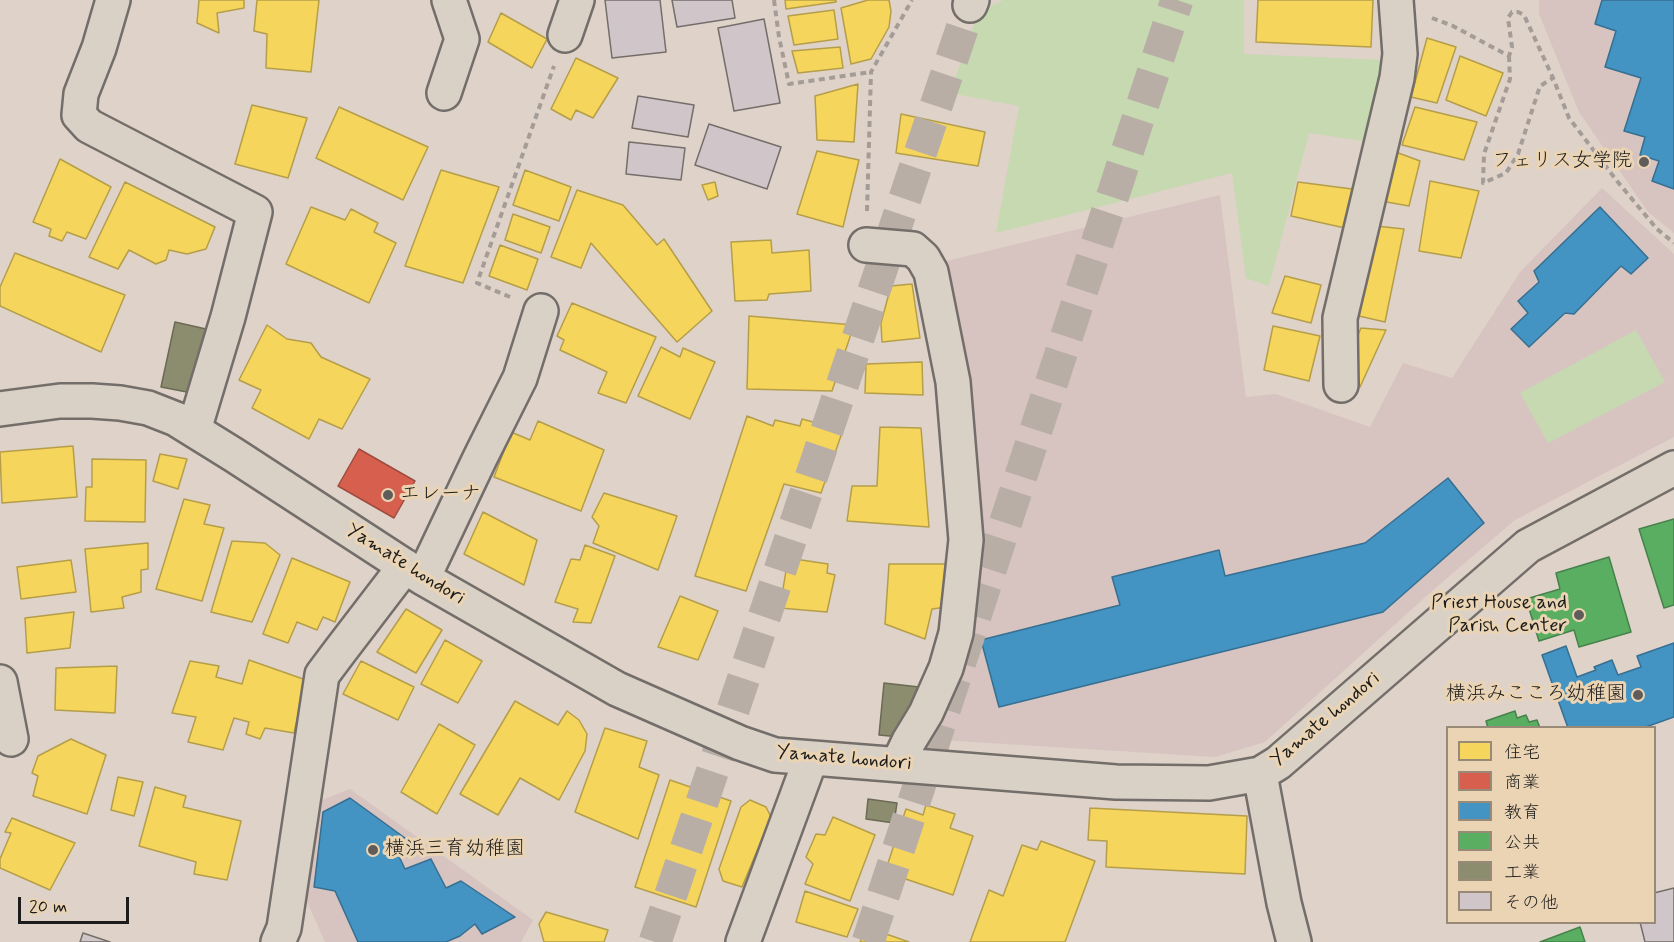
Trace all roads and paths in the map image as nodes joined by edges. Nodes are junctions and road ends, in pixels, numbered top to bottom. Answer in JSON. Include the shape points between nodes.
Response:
{"nodes":[{"id":1,"x":112,"y":0,"type":"edge"},
{"id":2,"x":449,"y":0,"type":"edge"},
{"id":3,"x":577,"y":0,"type":"edge"},
{"id":4,"x":774,"y":0,"type":"edge"},
{"id":5,"x":912,"y":0,"type":"edge"},
{"id":6,"x":1396,"y":2,"type":"edge"},
{"id":7,"x":565,"y":35,"type":"joint"},
{"id":8,"x":1509,"y":56,"type":"junction"},
{"id":9,"x":871,"y":72,"type":"junction"},
{"id":10,"x":1553,"y":78,"type":"junction"},
{"id":11,"x":444,"y":93,"type":"dead end"},
{"id":12,"x":1674,"y":243,"type":"edge"},
{"id":13,"x":866,"y":245,"type":"joint"},
{"id":14,"x":540,"y":311,"type":"joint"},
{"id":15,"x":1341,"y":385,"type":"dead end"},
{"id":16,"x":0,"y":409,"type":"edge"},
{"id":17,"x":194,"y":430,"type":"junction"},
{"id":18,"x":1674,"y":468,"type":"edge"},
{"id":19,"x":414,"y":572,"type":"junction"},
{"id":20,"x":0,"y":682,"type":"edge"},
{"id":21,"x":11,"y":739,"type":"dead end"},
{"id":22,"x":811,"y":759,"type":"junction"},
{"id":23,"x":898,"y":764,"type":"junction"},
{"id":24,"x":1260,"y":774,"type":"junction"},
{"id":25,"x":278,"y":942,"type":"edge"},
{"id":26,"x":743,"y":942,"type":"edge"},
{"id":27,"x":1294,"y":942,"type":"edge"}],
"edges":[{"from":1,"to":17,"type":"street","via":[[81,94],[79,115],[89,126],[255,212]]},
{"from":2,"to":11,"type":"street","via":[[462,39]]},
{"from":3,"to":7,"type":"street"},
{"from":4,"to":9,"type":"path","via":[[789,84]]},
{"from":5,"to":9,"type":"path"},
{"from":6,"to":8,"type":"path","via":[[1454,26]]},
{"from":6,"to":15,"type":"street","via":[[1400,54],[1397,78],[1340,318]]},
{"from":7,"to":14,"type":"path","via":[[477,283]]},
{"from":8,"to":10,"type":"path","via":[[1512,47],[1508,18],[1512,12],[1518,12],[1524,15]]},
{"from":8,"to":10,"type":"path","via":[[1510,79],[1484,153],[1483,183],[1506,173],[1518,154],[1540,86]]},
{"from":9,"to":13,"type":"path"},
{"from":10,"to":12,"type":"path","via":[[1569,118],[1650,221]]},
{"from":13,"to":23,"type":"street","via":[[913,249],[931,272],[953,382],[966,540],[956,633],[946,668]]},
{"from":14,"to":19,"type":"street","via":[[520,378],[480,458]]},
{"from":16,"to":17,"type":"street","name":"Yamate hondori","via":[[60,401],[120,403],[148,408]]},
{"from":17,"to":19,"type":"street","name":"Yamate hondori"},
{"from":18,"to":24,"type":"street","name":"Yamate hondori","via":[[1528,546],[1278,764]]},
{"from":19,"to":22,"type":"street","name":"Yamate hondori","via":[[617,689],[740,743],[775,755]]},
{"from":19,"to":25,"type":"street","via":[[322,675],[284,928]]},
{"from":20,"to":21,"type":"street"},
{"from":22,"to":23,"type":"street","name":"Yamate hondori"},
{"from":22,"to":26,"type":"street"},
{"from":23,"to":24,"type":"street","name":"Yamate hondori","via":[[1116,782],[1209,783]]},
{"from":24,"to":27,"type":"street"}]}
